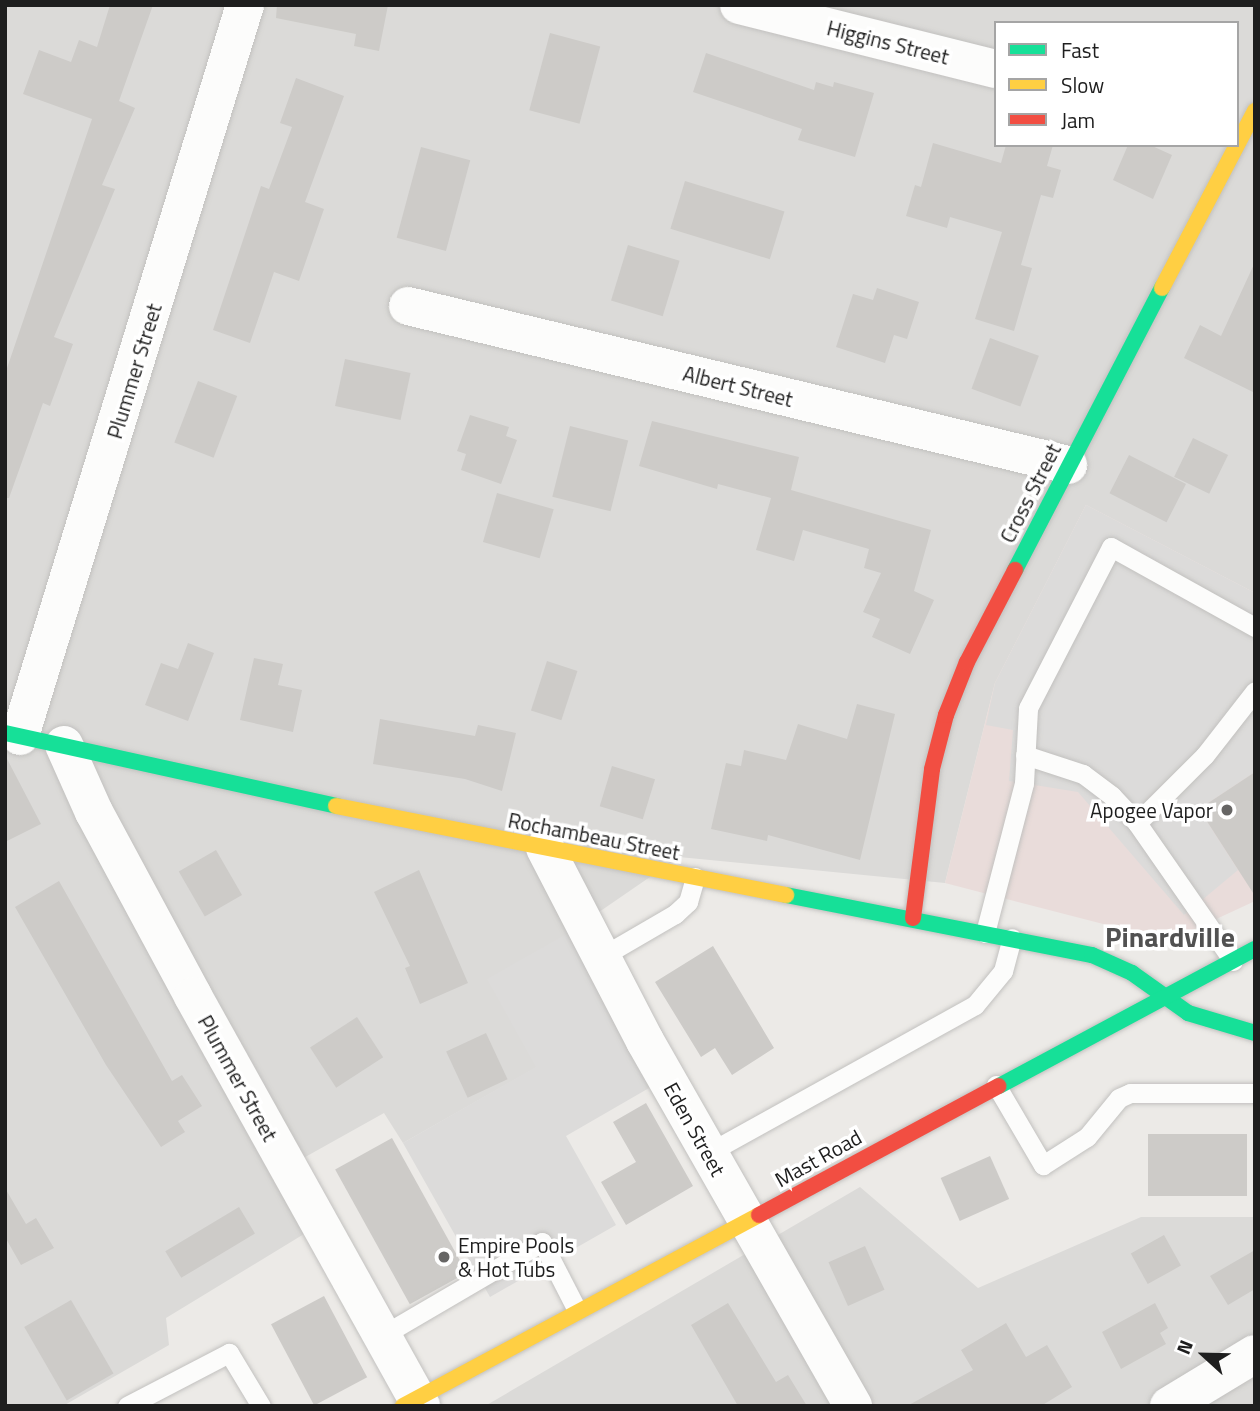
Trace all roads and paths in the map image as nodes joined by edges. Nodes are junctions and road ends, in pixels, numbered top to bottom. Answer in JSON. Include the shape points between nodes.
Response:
{"nodes":[{"id":1,"x":245,"y":5,"type":"edge"},
{"id":2,"x":739,"y":5,"type":"edge"},
{"id":3,"x":994,"y":69,"type":"edge"},
{"id":4,"x":1248,"y":126,"type":"edge"},
{"id":5,"x":1239,"y":143,"type":"edge"},
{"id":6,"x":1237,"y":147,"type":"edge"},
{"id":7,"x":408,"y":306,"type":"dead end"},
{"id":8,"x":1068,"y":465,"type":"junction"},
{"id":9,"x":1255,"y":627,"type":"edge"},
{"id":10,"x":1255,"y":691,"type":"edge"},
{"id":11,"x":13,"y":734,"type":"edge"},
{"id":12,"x":64,"y":745,"type":"junction"},
{"id":13,"x":1025,"y":755,"type":"junction"},
{"id":14,"x":1137,"y":822,"type":"junction"},
{"id":15,"x":544,"y":848,"type":"junction"},
{"id":16,"x":695,"y":877,"type":"junction"},
{"id":17,"x":912,"y":918,"type":"junction"},
{"id":18,"x":985,"y":933,"type":"junction"},
{"id":19,"x":1012,"y":938,"type":"junction"},
{"id":20,"x":1255,"y":949,"type":"edge"},
{"id":21,"x":601,"y":957,"type":"junction"},
{"id":22,"x":1233,"y":961,"type":"junction"},
{"id":23,"x":1165,"y":999,"type":"junction"},
{"id":24,"x":1255,"y":1033,"type":"edge"},
{"id":25,"x":996,"y":1085,"type":"junction"},
{"id":26,"x":1255,"y":1093,"type":"edge"},
{"id":27,"x":708,"y":1153,"type":"junction"},
{"id":28,"x":746,"y":1221,"type":"junction"},
{"id":29,"x":577,"y":1310,"type":"junction"},
{"id":30,"x":383,"y":1335,"type":"junction"},
{"id":31,"x":1255,"y":1354,"type":"edge"},
{"id":32,"x":414,"y":1403,"type":"edge"},
{"id":33,"x":127,"y":1406,"type":"edge"},
{"id":34,"x":261,"y":1406,"type":"edge"},
{"id":35,"x":853,"y":1406,"type":"edge"},
{"id":36,"x":1169,"y":1406,"type":"edge"}],
"edges":[{"from":1,"to":11,"type":"street","name":"Plummer Street"},
{"from":2,"to":3,"type":"street","name":"Higgins Street"},
{"from":4,"to":5,"type":"street","name":"Cross Street"},
{"from":6,"to":8,"type":"street","name":"Cross Street"},
{"from":7,"to":8,"type":"street","name":"Albert Street"},
{"from":8,"to":17,"type":"street","name":"Cross Street","via":[[967,662],[946,715],[932,769]]},
{"from":9,"to":13,"type":"lane","via":[[1111,547],[1028,708]]},
{"from":10,"to":14,"type":"lane","via":[[1205,755]]},
{"from":11,"to":12,"type":"street","name":"Rochambeau Street"},
{"from":12,"to":15,"type":"street","name":"Rochambeau Street"},
{"from":12,"to":30,"type":"street","name":"Plummer Street","via":[[94,812],[192,996]]},
{"from":13,"to":14,"type":"lane","via":[[1083,774]]},
{"from":13,"to":18,"type":"lane","via":[[1024,783]]},
{"from":14,"to":22,"type":"lane"},
{"from":15,"to":16,"type":"street","name":"Rochambeau Street"},
{"from":15,"to":21,"type":"street","name":"Eden Street"},
{"from":16,"to":17,"type":"street","name":"Rochambeau Street"},
{"from":16,"to":21,"type":"lane","via":[[688,902],[676,914]]},
{"from":17,"to":18,"type":"street","name":"Rochambeau Street"},
{"from":18,"to":19,"type":"street","name":"Rochambeau Street"},
{"from":19,"to":23,"type":"street","name":"Rochambeau Street","via":[[1091,955],[1132,973]]},
{"from":19,"to":27,"type":"lane","via":[[1003,971],[975,1005]]},
{"from":20,"to":22,"type":"street","name":"Mast Road"},
{"from":21,"to":27,"type":"street","name":"Eden Street"},
{"from":22,"to":23,"type":"street","name":"Mast Road"},
{"from":23,"to":24,"type":"street","name":"Rochambeau Street","via":[[1188,1013]]},
{"from":23,"to":25,"type":"street","name":"Mast Road"},
{"from":25,"to":26,"type":"lane","via":[[1044,1166],[1087,1137],[1119,1098],[1130,1093]]},
{"from":25,"to":28,"type":"street","name":"Mast Road"},
{"from":27,"to":28,"type":"street","name":"Eden Street"},
{"from":28,"to":29,"type":"street","name":"Mast Road"},
{"from":28,"to":35,"type":"street","name":"Eden Street"},
{"from":29,"to":30,"type":"lane","via":[[542,1242]]},
{"from":29,"to":32,"type":"street","name":"Mast Road"},
{"from":30,"to":32,"type":"street","name":"Plummer Street"},
{"from":31,"to":36,"type":"street"},
{"from":33,"to":34,"type":"lane","via":[[229,1353]]}]}
